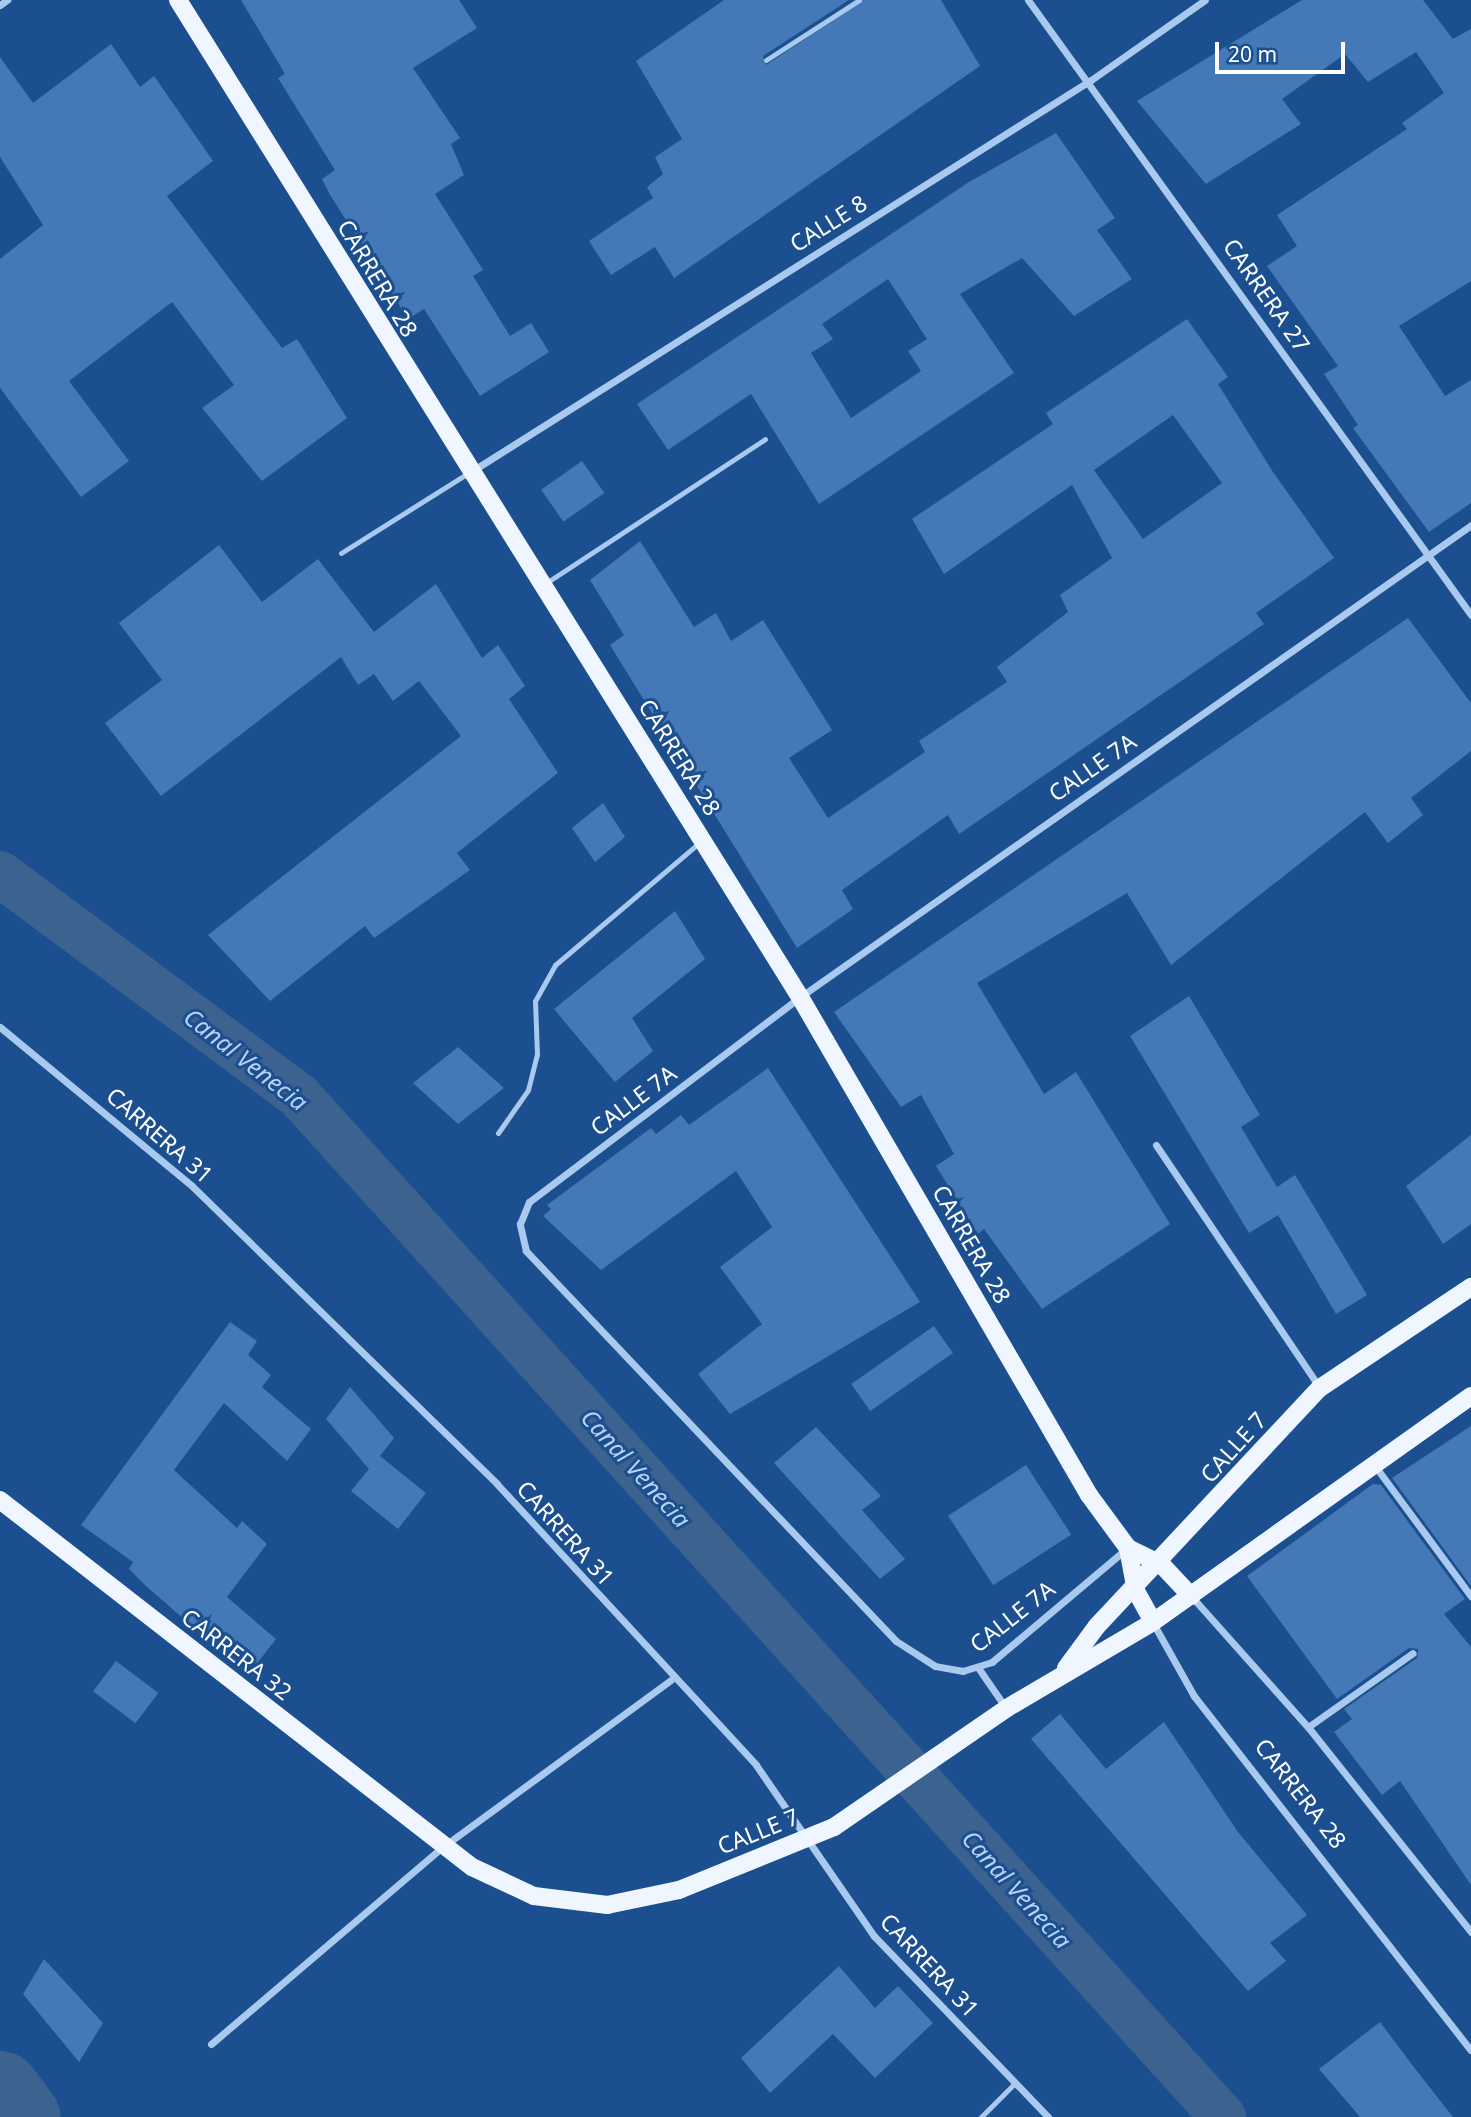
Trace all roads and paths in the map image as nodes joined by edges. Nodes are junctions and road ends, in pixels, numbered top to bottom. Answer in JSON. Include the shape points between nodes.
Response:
{"nodes":[{"id":1,"x":7,"y":0,"type":"edge"},
{"id":2,"x":178,"y":0,"type":"edge"},
{"id":3,"x":859,"y":0,"type":"edge"},
{"id":4,"x":1028,"y":0,"type":"edge"},
{"id":5,"x":1205,"y":0,"type":"edge"},
{"id":6,"x":0,"y":5,"type":"edge"},
{"id":7,"x":766,"y":60,"type":"dead end"},
{"id":8,"x":1091,"y":80,"type":"junction"},
{"id":9,"x":765,"y":439,"type":"dead end"},
{"id":10,"x":468,"y":473,"type":"junction"},
{"id":11,"x":1471,"y":525,"type":"edge"},
{"id":12,"x":341,"y":553,"type":"dead end"},
{"id":13,"x":1427,"y":554,"type":"junction"},
{"id":14,"x":543,"y":585,"type":"junction"},
{"id":15,"x":1471,"y":615,"type":"edge"},
{"id":16,"x":703,"y":840,"type":"junction"},
{"id":17,"x":800,"y":997,"type":"junction"},
{"id":18,"x":0,"y":1027,"type":"edge"},
{"id":19,"x":498,"y":1133,"type":"dead end"},
{"id":20,"x":1156,"y":1145,"type":"dead end"},
{"id":21,"x":1471,"y":1287,"type":"edge"},
{"id":22,"x":1320,"y":1388,"type":"junction"},
{"id":23,"x":1471,"y":1396,"type":"edge"},
{"id":24,"x":1372,"y":1463,"type":"junction"},
{"id":25,"x":0,"y":1500,"type":"edge"},
{"id":26,"x":1128,"y":1548,"type":"junction"},
{"id":27,"x":1161,"y":1564,"type":"junction"},
{"id":28,"x":1136,"y":1591,"type":"junction"},
{"id":29,"x":1191,"y":1596,"type":"junction"},
{"id":30,"x":1471,"y":1596,"type":"edge"},
{"id":31,"x":1153,"y":1622,"type":"junction"},
{"id":32,"x":1413,"y":1653,"type":"dead end"},
{"id":33,"x":979,"y":1668,"type":"junction"},
{"id":34,"x":1061,"y":1674,"type":"junction"},
{"id":35,"x":671,"y":1680,"type":"junction"},
{"id":36,"x":1007,"y":1708,"type":"junction"},
{"id":37,"x":1308,"y":1727,"type":"junction"},
{"id":38,"x":804,"y":1839,"type":"junction"},
{"id":39,"x":444,"y":1846,"type":"junction"},
{"id":40,"x":1471,"y":1933,"type":"edge"},
{"id":41,"x":211,"y":2045,"type":"dead end"},
{"id":42,"x":1471,"y":2050,"type":"edge"},
{"id":43,"x":1015,"y":2083,"type":"junction"},
{"id":44,"x":981,"y":2117,"type":"edge"},
{"id":45,"x":1048,"y":2117,"type":"edge"}],
"edges":[{"from":1,"to":6,"type":"street"},
{"from":2,"to":10,"type":"main road","name":"CARRERA 28"},
{"from":3,"to":7,"type":"lane"},
{"from":4,"to":8,"type":"street","name":"CARRERA 27"},
{"from":5,"to":8,"type":"street","name":"CALLE 8"},
{"from":8,"to":10,"type":"street","name":"CALLE 8"},
{"from":8,"to":13,"type":"street","name":"CARRERA 27"},
{"from":9,"to":14,"type":"lane"},
{"from":10,"to":12,"type":"lane"},
{"from":10,"to":14,"type":"main road","name":"CARRERA 28"},
{"from":11,"to":13,"type":"street","name":"CALLE 7A"},
{"from":13,"to":15,"type":"street","name":"CARRERA 27"},
{"from":13,"to":17,"type":"street","name":"CALLE 7A"},
{"from":14,"to":16,"type":"main road","name":"CARRERA 28"},
{"from":16,"to":17,"type":"main road","name":"CARRERA 28"},
{"from":16,"to":19,"type":"lane","via":[[555,965],[535,1001],[537,1055],[528,1090]]},
{"from":17,"to":26,"type":"main road","name":"CARRERA 28","via":[[1089,1495]]},
{"from":17,"to":33,"type":"street","name":"CALLE 7A","via":[[529,1202],[520,1224],[526,1251],[896,1642],[936,1666]]},
{"from":18,"to":35,"type":"street","name":"CARRERA 31","via":[[192,1186],[350,1336],[497,1484]]},
{"from":20,"to":22,"type":"street"},
{"from":21,"to":22,"type":"main road","name":"CALLE 7"},
{"from":22,"to":27,"type":"main road","name":"CALLE 7"},
{"from":23,"to":24,"type":"main road","name":"CALLE 7"},
{"from":24,"to":29,"type":"main road","name":"CALLE 7"},
{"from":24,"to":30,"type":"street"},
{"from":25,"to":39,"type":"main road","name":"CARRERA 32"},
{"from":26,"to":27,"type":"main road","name":"CARRERA 28"},
{"from":26,"to":28,"type":"main road","name":"CARRERA 28"},
{"from":26,"to":33,"type":"street","name":"CALLE 7A"},
{"from":27,"to":28,"type":"main road","name":"CALLE 7"},
{"from":27,"to":29,"type":"main road","name":"CARRERA 28"},
{"from":28,"to":31,"type":"main road","name":"CARRERA 28"},
{"from":28,"to":34,"type":"main road","name":"CALLE 7","via":[[1097,1626]]},
{"from":29,"to":31,"type":"main road","name":"CALLE 7"},
{"from":29,"to":37,"type":"street","name":"CARRERA 28"},
{"from":31,"to":34,"type":"main road","name":"CALLE 7"},
{"from":31,"to":42,"type":"street","name":"CARRERA 28","via":[[1194,1696]]},
{"from":32,"to":37,"type":"street"},
{"from":33,"to":36,"type":"street"},
{"from":34,"to":36,"type":"main road","name":"CALLE 7"},
{"from":35,"to":38,"type":"street","name":"CARRERA 31","via":[[756,1765]]},
{"from":35,"to":39,"type":"street"},
{"from":36,"to":38,"type":"main road","name":"CALLE 7","via":[[834,1827]]},
{"from":37,"to":40,"type":"street","name":"CARRERA 28"},
{"from":38,"to":39,"type":"main road","name":"CALLE 7","via":[[679,1890],[607,1905],[534,1896]]},
{"from":38,"to":43,"type":"street","name":"CARRERA 31","via":[[874,1936]]},
{"from":39,"to":41,"type":"street"},
{"from":43,"to":44,"type":"lane"},
{"from":43,"to":45,"type":"street","name":"CARRERA 31"}]}
